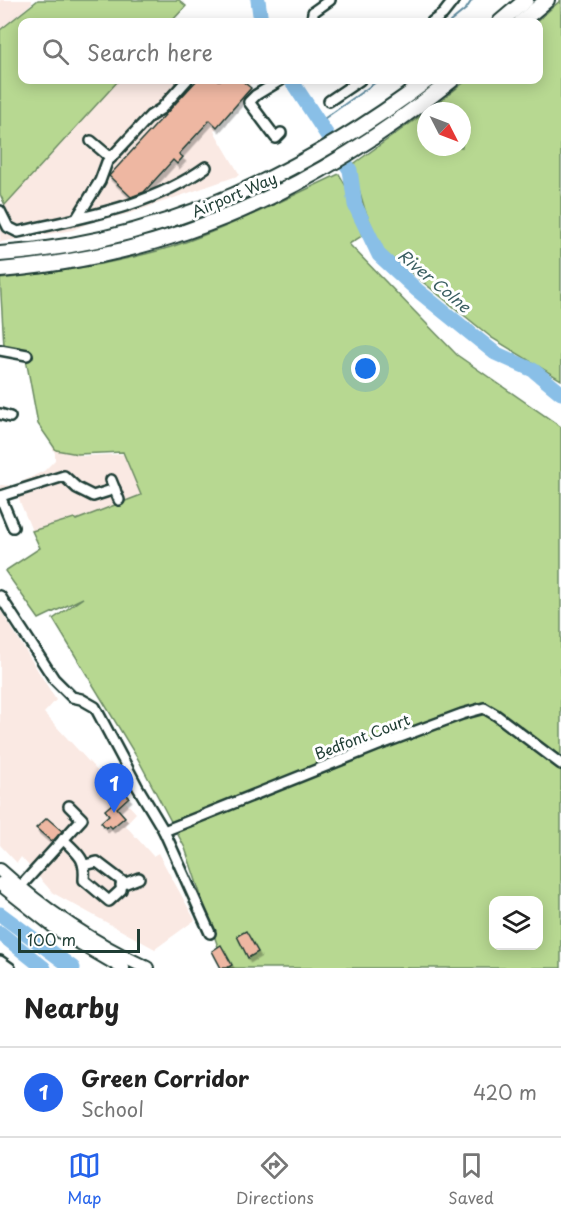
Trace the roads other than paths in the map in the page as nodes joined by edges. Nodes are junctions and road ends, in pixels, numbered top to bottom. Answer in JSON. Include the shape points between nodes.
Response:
{"nodes":[{"id":1,"x":330,"y":0,"type":"edge"},
{"id":2,"x":454,"y":0,"type":"edge"},
{"id":3,"x":526,"y":0,"type":"edge"},
{"id":4,"x":547,"y":0,"type":"edge"},
{"id":5,"x":312,"y":18,"type":"edge"},
{"id":6,"x":438,"y":18,"type":"edge"},
{"id":7,"x":505,"y":18,"type":"edge"},
{"id":8,"x":526,"y":18,"type":"edge"},
{"id":9,"x":183,"y":84,"type":"edge"},
{"id":10,"x":274,"y":84,"type":"edge"},
{"id":11,"x":354,"y":84,"type":"edge"},
{"id":12,"x":423,"y":84,"type":"edge"},
{"id":13,"x":446,"y":84,"type":"edge"},
{"id":14,"x":329,"y":100,"type":"dead end"},
{"id":15,"x":281,"y":133,"type":"dead end"},
{"id":16,"x":91,"y":141,"type":"dead end"},
{"id":17,"x":111,"y":158,"type":"junction"},
{"id":18,"x":206,"y":167,"type":"dead end"},
{"id":19,"x":0,"y":211,"type":"edge"},
{"id":20,"x":77,"y":218,"type":"junction"},
{"id":21,"x":0,"y":254,"type":"edge"},
{"id":22,"x":0,"y":270,"type":"edge"},
{"id":23,"x":0,"y":350,"type":"edge"},
{"id":24,"x":27,"y":354,"type":"dead end"},
{"id":25,"x":0,"y":414,"type":"edge"},
{"id":26,"x":10,"y":417,"type":"dead end"},
{"id":27,"x":1,"y":496,"type":"edge"},
{"id":28,"x":119,"y":500,"type":"dead end"},
{"id":29,"x":13,"y":527,"type":"dead end"},
{"id":30,"x":0,"y":596,"type":"edge"},
{"id":31,"x":561,"y":764,"type":"edge"},
{"id":32,"x":69,"y":806,"type":"dead end"},
{"id":33,"x":164,"y":831,"type":"junction"},
{"id":34,"x":63,"y":839,"type":"junction"},
{"id":35,"x":86,"y":865,"type":"junction"},
{"id":36,"x":0,"y":870,"type":"edge"},
{"id":37,"x":139,"y":878,"type":"dead end"},
{"id":38,"x":0,"y":884,"type":"edge"},
{"id":39,"x":121,"y":885,"type":"junction"},
{"id":40,"x":20,"y":887,"type":"junction"},
{"id":41,"x":210,"y":933,"type":"dead end"},
{"id":42,"x":0,"y":961,"type":"edge"},
{"id":43,"x":10,"y":968,"type":"edge"},
{"id":44,"x":123,"y":968,"type":"edge"},
{"id":45,"x":147,"y":968,"type":"edge"}],
"edges":[{"from":1,"to":5,"type":"street","via":[[313,12]]},
{"from":2,"to":6,"type":"street"},
{"from":3,"to":7,"type":"highway"},
{"from":4,"to":8,"type":"highway"},
{"from":9,"to":17,"type":"street"},
{"from":10,"to":15,"type":"street","via":[[249,102],[276,138]]},
{"from":11,"to":14,"type":"street"},
{"from":12,"to":21,"type":"highway","name":"Airport Way","via":[[342,140],[276,177],[177,217],[98,239]]},
{"from":13,"to":22,"type":"highway","name":"Airport Way","via":[[351,153],[264,201],[175,236],[85,259]]},
{"from":16,"to":17,"type":"street"},
{"from":17,"to":20,"type":"street"},
{"from":18,"to":20,"type":"street","via":[[180,184],[133,205]]},
{"from":19,"to":20,"type":"street","via":[[8,227],[18,232]]},
{"from":23,"to":24,"type":"street"},
{"from":25,"to":26,"type":"street"},
{"from":27,"to":28,"type":"street","via":[[64,476],[93,496],[113,485]]},
{"from":27,"to":29,"type":"street"},
{"from":30,"to":33,"type":"street","via":[[54,679],[72,697],[95,707]]},
{"from":31,"to":33,"type":"street","name":"Bedfont Court","via":[[484,708],[376,746]]},
{"from":32,"to":34,"type":"street","via":[[82,819]]},
{"from":33,"to":41,"type":"street"},
{"from":34,"to":35,"type":"street"},
{"from":34,"to":40,"type":"street"},
{"from":35,"to":39,"type":"street","via":[[97,862],[122,881]]},
{"from":35,"to":39,"type":"street","via":[[84,880],[109,901]]},
{"from":36,"to":40,"type":"main road"},
{"from":37,"to":39,"type":"street"},
{"from":38,"to":44,"type":"main road","via":[[58,930]]},
{"from":40,"to":45,"type":"main road","via":[[82,933]]},
{"from":42,"to":43,"type":"street"}]}
